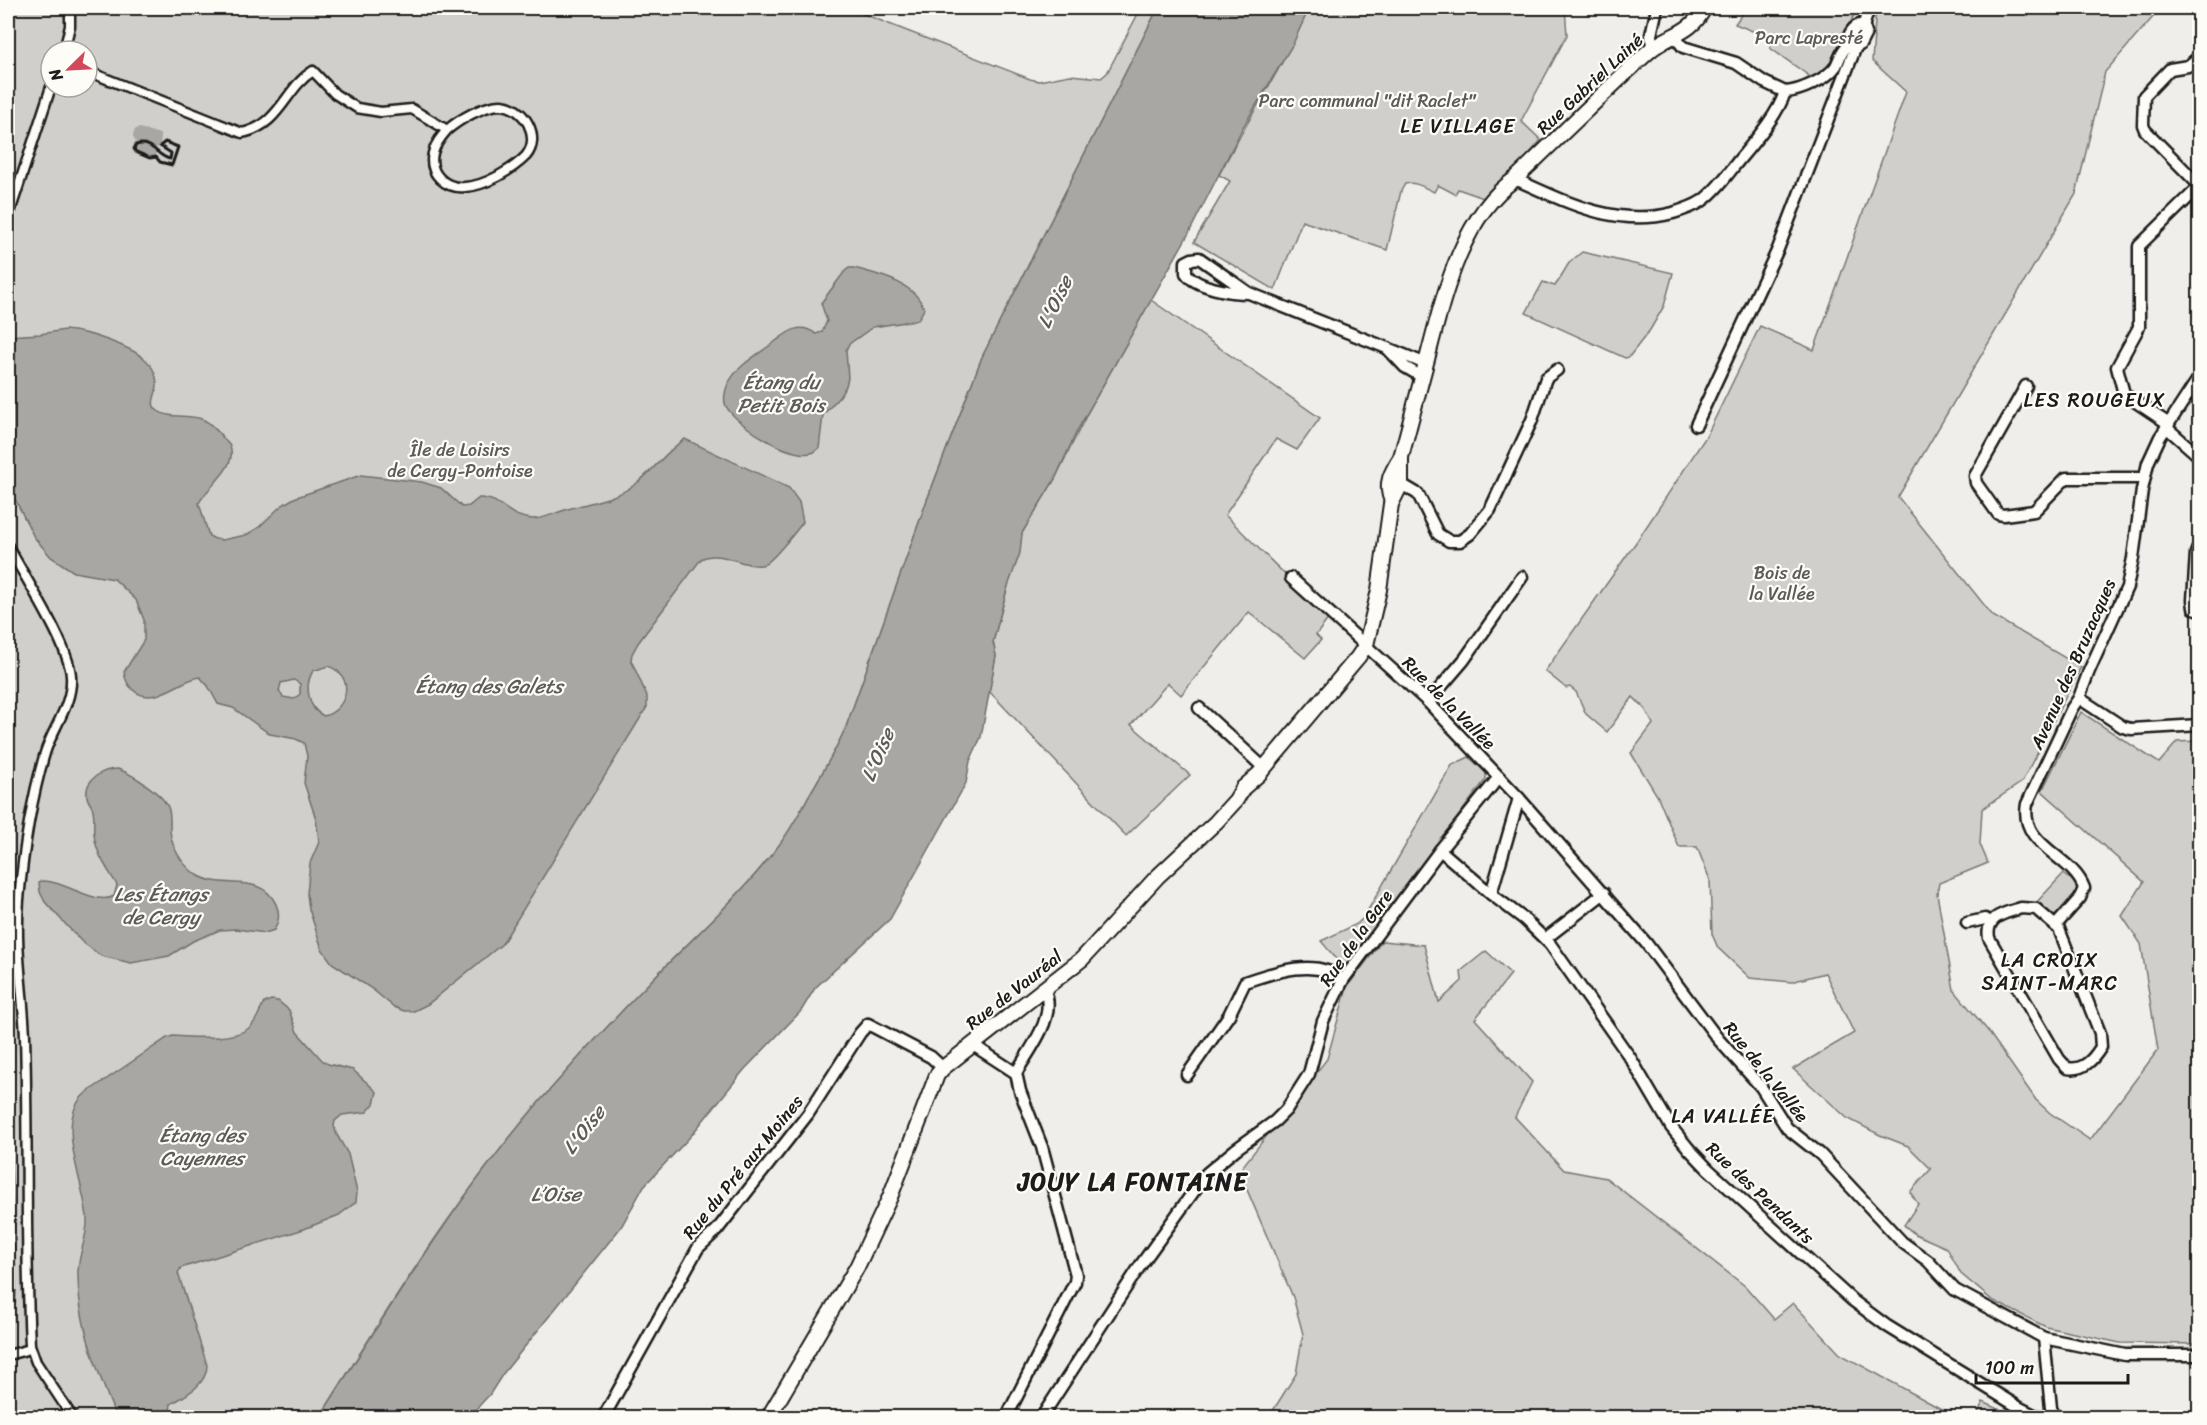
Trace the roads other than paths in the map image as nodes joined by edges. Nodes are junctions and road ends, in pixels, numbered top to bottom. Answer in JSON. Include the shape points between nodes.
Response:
{"nodes":[{"id":1,"x":70,"y":8,"type":"edge"},
{"id":2,"x":1657,"y":8,"type":"edge"},
{"id":3,"x":1704,"y":8,"type":"edge"},
{"id":4,"x":1869,"y":8,"type":"edge"},
{"id":5,"x":1675,"y":37,"type":"junction"},
{"id":6,"x":67,"y":39,"type":"edge"},
{"id":7,"x":1851,"y":47,"type":"junction"},
{"id":8,"x":1652,"y":49,"type":"junction"},
{"id":9,"x":2199,"y":56,"type":"edge"},
{"id":10,"x":99,"y":76,"type":"edge"},
{"id":11,"x":1785,"y":92,"type":"junction"},
{"id":12,"x":47,"y":99,"type":"edge"},
{"id":13,"x":447,"y":130,"type":"junction"},
{"id":14,"x":1515,"y":179,"type":"junction"},
{"id":15,"x":2199,"y":185,"type":"edge"},
{"id":16,"x":8,"y":218,"type":"edge"},
{"id":17,"x":1249,"y":294,"type":"junction"},
{"id":18,"x":1424,"y":370,"type":"junction"},
{"id":19,"x":1557,"y":370,"type":"dead end"},
{"id":20,"x":2199,"y":376,"type":"edge"},
{"id":21,"x":2026,"y":386,"type":"dead end"},
{"id":22,"x":1696,"y":425,"type":"dead end"},
{"id":23,"x":2168,"y":426,"type":"junction"},
{"id":24,"x":1401,"y":457,"type":"junction"},
{"id":25,"x":2199,"y":457,"type":"edge"},
{"id":26,"x":2144,"y":477,"type":"junction"},
{"id":27,"x":1401,"y":484,"type":"junction"},
{"id":28,"x":1392,"y":501,"type":"junction"},
{"id":29,"x":2199,"y":543,"type":"edge"},
{"id":30,"x":8,"y":546,"type":"edge"},
{"id":31,"x":1522,"y":577,"type":"dead end"},
{"id":32,"x":1291,"y":578,"type":"dead end"},
{"id":33,"x":2199,"y":610,"type":"edge"},
{"id":34,"x":1366,"y":645,"type":"junction"},
{"id":35,"x":2079,"y":698,"type":"junction"},
{"id":36,"x":1428,"y":702,"type":"junction"},
{"id":37,"x":1199,"y":708,"type":"dead end"},
{"id":38,"x":2199,"y":725,"type":"edge"},
{"id":39,"x":1264,"y":768,"type":"junction"},
{"id":40,"x":1499,"y":777,"type":"junction"},
{"id":41,"x":1519,"y":798,"type":"junction"},
{"id":42,"x":1440,"y":850,"type":"junction"},
{"id":43,"x":1604,"y":893,"type":"junction"},
{"id":44,"x":1491,"y":894,"type":"junction"},
{"id":45,"x":1991,"y":921,"type":"junction"},
{"id":46,"x":1967,"y":924,"type":"dead end"},
{"id":47,"x":2056,"y":925,"type":"junction"},
{"id":48,"x":1545,"y":939,"type":"junction"},
{"id":49,"x":1343,"y":980,"type":"junction"},
{"id":50,"x":1044,"y":989,"type":"junction"},
{"id":51,"x":973,"y":1045,"type":"junction"},
{"id":52,"x":943,"y":1068,"type":"junction"},
{"id":53,"x":1016,"y":1073,"type":"junction"},
{"id":54,"x":1187,"y":1075,"type":"dead end"},
{"id":55,"x":2044,"y":1338,"type":"junction"},
{"id":56,"x":30,"y":1349,"type":"junction"},
{"id":57,"x":2199,"y":1355,"type":"edge"},
{"id":58,"x":8,"y":1356,"type":"edge"},
{"id":59,"x":73,"y":1418,"type":"edge"},
{"id":60,"x":603,"y":1418,"type":"edge"},
{"id":61,"x":768,"y":1418,"type":"edge"},
{"id":62,"x":1006,"y":1418,"type":"edge"},
{"id":63,"x":1041,"y":1418,"type":"edge"},
{"id":64,"x":2050,"y":1418,"type":"edge"}],
"edges":[{"from":1,"to":6,"type":"street"},
{"from":2,"to":8,"type":"street"},
{"from":3,"to":5,"type":"street","name":"Rue Gabriel Lainé","via":[[1693,24]]},
{"from":4,"to":7,"type":"street","via":[[1863,27],[1866,33],[1860,45]]},
{"from":5,"to":8,"type":"street","name":"Rue Gabriel Lainé"},
{"from":5,"to":11,"type":"street","via":[[1683,47],[1736,63]]},
{"from":7,"to":11,"type":"street","via":[[1843,49],[1829,73],[1795,92]]},
{"from":7,"to":22,"type":"street","via":[[1778,249]]},
{"from":8,"to":14,"type":"street","name":"Rue Gabriel Lainé"},
{"from":9,"to":15,"type":"street","via":[[2188,66],[2170,69],[2152,86],[2144,96],[2143,116],[2146,132]]},
{"from":10,"to":13,"type":"street","via":[[242,133],[271,118],[303,77],[313,71],[335,94],[357,108],[381,112],[412,109]]},
{"from":11,"to":14,"type":"street","via":[[1782,102],[1717,187],[1680,211],[1645,218],[1604,214],[1577,207]]},
{"from":12,"to":16,"type":"street"},
{"from":13,"to":13,"type":"street","via":[[437,143],[432,162],[441,181],[455,187],[473,186],[505,171],[525,157],[533,138],[525,119],[508,106],[486,109]]},
{"from":14,"to":18,"type":"street","name":"Rue Gabriel Lainé","via":[[1491,202],[1454,267]]},
{"from":15,"to":23,"type":"street","via":[[2139,246],[2139,327],[2117,367],[2124,394]]},
{"from":17,"to":17,"type":"street","via":[[1199,258],[1186,262],[1186,273],[1192,280],[1227,292]]},
{"from":17,"to":18,"type":"street","via":[[1387,348],[1405,368]]},
{"from":18,"to":24,"type":"street","name":"Rue Gabriel Lainé"},
{"from":19,"to":27,"type":"street","via":[[1546,378],[1532,420],[1490,510],[1466,538],[1455,542],[1443,539],[1418,494]]},
{"from":20,"to":23,"type":"street","name":"Avenue des Bruzacques"},
{"from":21,"to":26,"type":"street","via":[[1975,476],[1998,514],[2031,512],[2067,478]]},
{"from":23,"to":25,"type":"street"},
{"from":23,"to":26,"type":"street","name":"Avenue des Bruzacques"},
{"from":24,"to":27,"type":"street","name":"Rue Gabriel Lainé"},
{"from":24,"to":28,"type":"street","name":"Rue Gabriel Lainé","via":[[1390,475]]},
{"from":26,"to":35,"type":"street","name":"Avenue des Bruzacques","via":[[2130,578]]},
{"from":27,"to":28,"type":"street","name":"Rue Gabriel Lainé"},
{"from":28,"to":34,"type":"street","name":"Rue Gabriel Lainé","via":[[1379,590]]},
{"from":29,"to":33,"type":"street","via":[[2193,600],[2194,608]]},
{"from":30,"to":56,"type":"street","via":[[63,650],[72,682],[42,765],[18,912],[25,1035]]},
{"from":31,"to":36,"type":"street","via":[[1464,660]]},
{"from":32,"to":34,"type":"street","name":"Rue de la Vallée"},
{"from":34,"to":36,"type":"street","name":"Rue de la Vallée"},
{"from":34,"to":39,"type":"street","name":"Rue de Vauréal"},
{"from":35,"to":38,"type":"street","via":[[2123,728]]},
{"from":35,"to":47,"type":"street","name":"Avenue des Bruzacques","via":[[2026,811],[2035,838],[2084,888]]},
{"from":36,"to":40,"type":"street","name":"Rue de la Vallée"},
{"from":37,"to":39,"type":"street"},
{"from":39,"to":50,"type":"street","name":"Rue de Vauréal","via":[[1082,959]]},
{"from":40,"to":41,"type":"street","name":"Rue de la Vallée"},
{"from":40,"to":42,"type":"street","name":"Rue de la Gare"},
{"from":41,"to":43,"type":"street","name":"Rue de la Vallée"},
{"from":41,"to":44,"type":"street"},
{"from":42,"to":44,"type":"street","name":"Rue des Pendants"},
{"from":42,"to":49,"type":"street","name":"Rue de la Gare"},
{"from":43,"to":48,"type":"street"},
{"from":43,"to":55,"type":"street","name":"Rue de la Vallée","via":[[1718,1039],[1761,1087],[1787,1128],[1820,1154],[1902,1242],[1928,1261],[1955,1290]]},
{"from":44,"to":48,"type":"street","name":"Rue des Pendants"},
{"from":45,"to":46,"type":"street"},
{"from":45,"to":47,"type":"street","via":[[1998,915],[2027,907],[2036,909]]},
{"from":45,"to":47,"type":"street","via":[[1991,943],[2059,1059],[2067,1068],[2075,1069],[2083,1067],[2096,1054],[2102,1039]]},
{"from":48,"to":64,"type":"street","name":"Rue des Pendants","via":[[1631,1059],[1671,1127],[1708,1168],[1875,1318],[2020,1408]]},
{"from":49,"to":54,"type":"street","via":[[1332,971],[1311,968],[1272,973],[1245,982],[1229,1015]]},
{"from":49,"to":63,"type":"street","name":"Rue de la Gare","via":[[1323,1021],[1309,1074],[1286,1110],[1207,1173],[1140,1266]]},
{"from":50,"to":51,"type":"street","name":"Rue de Vauréal"},
{"from":50,"to":53,"type":"street","via":[[1048,1010]]},
{"from":51,"to":52,"type":"street","name":"Rue de Vauréal"},
{"from":51,"to":53,"type":"street"},
{"from":52,"to":60,"type":"street","name":"Rue du Pré aux Moines","via":[[931,1057],[868,1024],[808,1114],[717,1230],[698,1248]]},
{"from":52,"to":61,"type":"street","name":"Rue de Vauréal","via":[[857,1267]]},
{"from":53,"to":62,"type":"street","via":[[1042,1147],[1076,1275]]},
{"from":55,"to":57,"type":"street","name":"Rue de la Vallée","via":[[2125,1355]]},
{"from":55,"to":64,"type":"street"},
{"from":56,"to":58,"type":"street"},
{"from":56,"to":59,"type":"street"}]}
